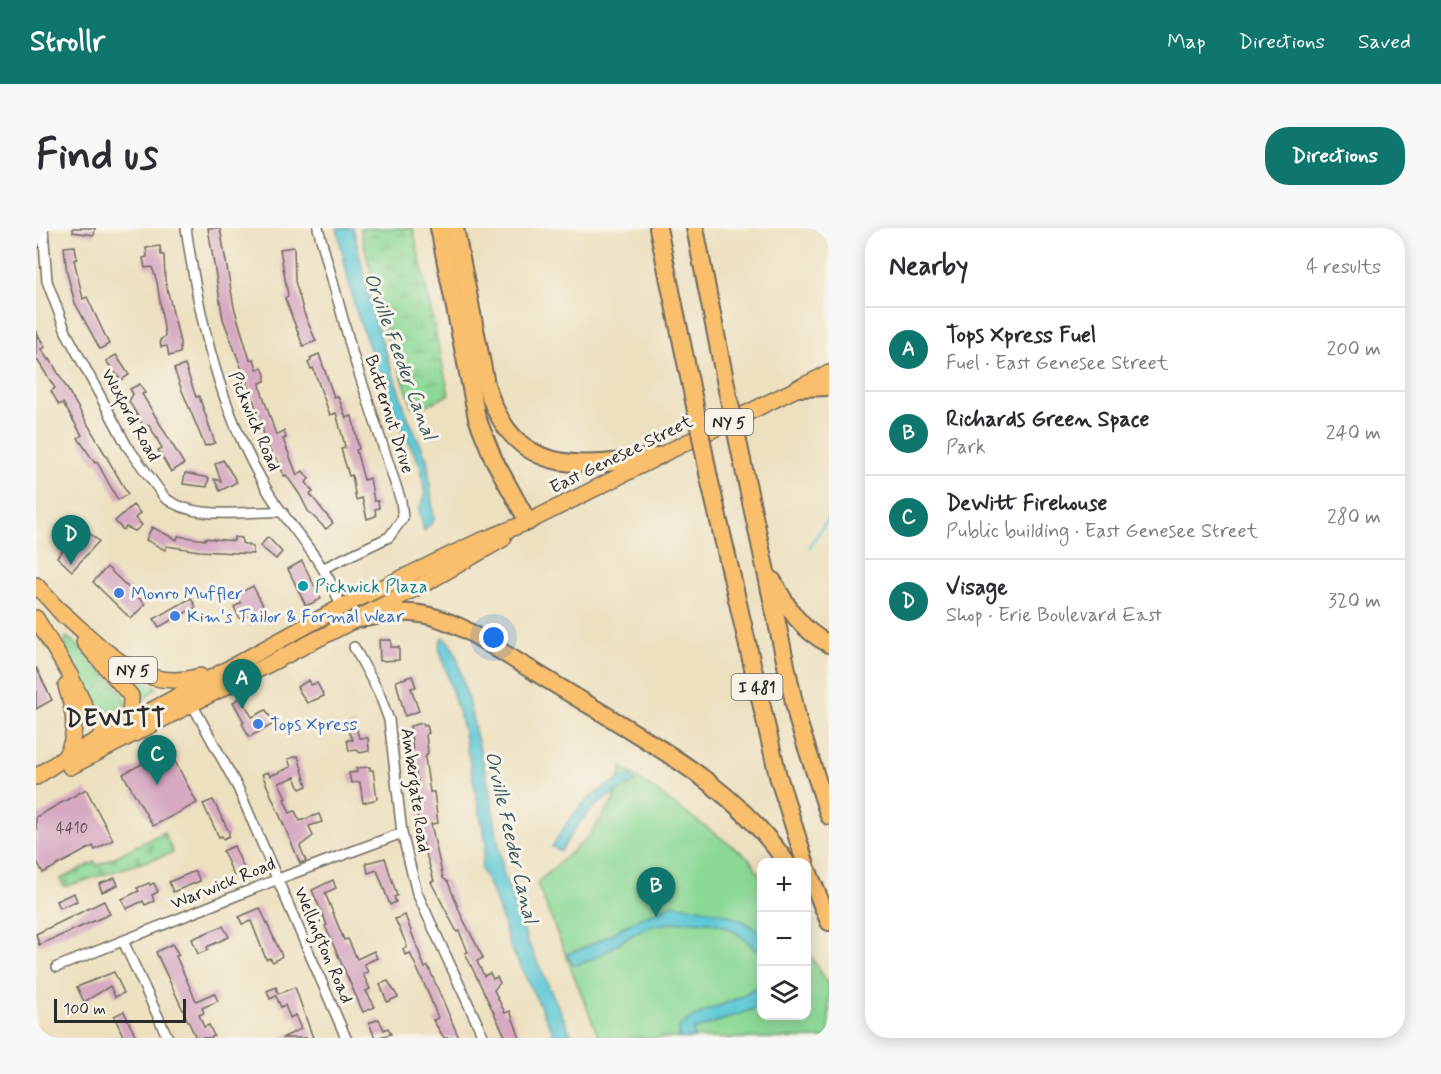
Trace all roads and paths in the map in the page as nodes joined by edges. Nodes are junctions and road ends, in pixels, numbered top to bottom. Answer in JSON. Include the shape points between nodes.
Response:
{"nodes":[{"id":1,"x":43,"y":228,"type":"edge"},
{"id":2,"x":186,"y":228,"type":"edge"},
{"id":3,"x":318,"y":228,"type":"edge"},
{"id":4,"x":440,"y":228,"type":"edge"},
{"id":5,"x":455,"y":228,"type":"edge"},
{"id":6,"x":658,"y":228,"type":"edge"},
{"id":7,"x":694,"y":228,"type":"edge"},
{"id":8,"x":829,"y":373,"type":"edge"},
{"id":9,"x":829,"y":387,"type":"edge"},
{"id":10,"x":798,"y":388,"type":"junction"},
{"id":11,"x":659,"y":456,"type":"junction"},
{"id":12,"x":283,"y":512,"type":"junction"},
{"id":13,"x":528,"y":522,"type":"junction"},
{"id":14,"x":763,"y":562,"type":"junction"},
{"id":15,"x":324,"y":568,"type":"junction"},
{"id":16,"x":36,"y":585,"type":"edge"},
{"id":17,"x":341,"y":607,"type":"junction"},
{"id":18,"x":58,"y":609,"type":"junction"},
{"id":19,"x":36,"y":618,"type":"edge"},
{"id":20,"x":348,"y":623,"type":"junction"},
{"id":21,"x":52,"y":643,"type":"junction"},
{"id":22,"x":829,"y":644,"type":"edge"},
{"id":23,"x":354,"y":647,"type":"dead end"},
{"id":24,"x":226,"y":668,"type":"junction"},
{"id":25,"x":192,"y":704,"type":"junction"},
{"id":26,"x":132,"y":727,"type":"junction"},
{"id":27,"x":111,"y":738,"type":"junction"},
{"id":28,"x":64,"y":758,"type":"junction"},
{"id":29,"x":36,"y":777,"type":"edge"},
{"id":30,"x":36,"y":782,"type":"edge"},
{"id":31,"x":829,"y":816,"type":"edge"},
{"id":32,"x":402,"y":833,"type":"junction"},
{"id":33,"x":783,"y":858,"type":"edge"},
{"id":34,"x":804,"y":858,"type":"edge"},
{"id":35,"x":811,"y":878,"type":"edge"},
{"id":36,"x":278,"y":879,"type":"junction"},
{"id":37,"x":811,"y":898,"type":"edge"},
{"id":38,"x":829,"y":923,"type":"edge"},
{"id":39,"x":123,"y":941,"type":"junction"},
{"id":40,"x":57,"y":967,"type":"dead end"},
{"id":41,"x":168,"y":1038,"type":"edge"},
{"id":42,"x":346,"y":1038,"type":"edge"},
{"id":43,"x":484,"y":1038,"type":"edge"}],
"edges":[{"from":1,"to":12,"type":"street","name":"Wexford Road","via":[[47,281],[66,332],[127,446],[165,498],[198,511]]},
{"from":2,"to":12,"type":"street","name":"Pickwick Road","via":[[197,304],[217,376],[245,446]]},
{"from":3,"to":15,"type":"street","name":"Butternut Drive","via":[[403,518],[389,537]]},
{"from":4,"to":13,"type":"highway","via":[[477,418],[493,458]]},
{"from":5,"to":11,"type":"highway","via":[[486,384],[508,431],[532,451],[570,464],[596,465]]},
{"from":6,"to":34,"type":"highway","number":"I 481","bridge":true,"via":[[709,478],[778,776]]},
{"from":7,"to":14,"type":"highway","number":"I 481","bridge":true},
{"from":8,"to":10,"type":"main road","name":"East Genesee Street","number":"NY 5"},
{"from":9,"to":10,"type":"highway"},
{"from":10,"to":11,"type":"main road","name":"East Genesee Street","number":"NY 5"},
{"from":11,"to":13,"type":"main road","name":"East Genesee Street","number":"NY 5"},
{"from":12,"to":15,"type":"street","name":"Pickwick Road"},
{"from":13,"to":17,"type":"main road","name":"East Genesee Street","number":"NY 5"},
{"from":13,"to":20,"type":"main road","name":"East Genesee Street","number":"NY 5","via":[[481,554]]},
{"from":14,"to":22,"type":"highway","via":[[799,624]]},
{"from":14,"to":31,"type":"highway","number":"I 481","via":[[798,721]]},
{"from":15,"to":17,"type":"street","name":"Pickwick Road"},
{"from":16,"to":18,"type":"main road","number":"NY 5"},
{"from":17,"to":20,"type":"main road"},
{"from":17,"to":24,"type":"main road","name":"East Genesee Street","number":"NY 5"},
{"from":18,"to":24,"type":"main road","number":"NY 5","via":[[118,660],[155,680],[185,681]]},
{"from":18,"to":26,"type":"main road","number":"NY 5","via":[[129,692]]},
{"from":19,"to":21,"type":"main road"},
{"from":20,"to":25,"type":"main road","name":"East Genesee Street","number":"NY 5"},
{"from":20,"to":33,"type":"highway","via":[[396,612],[423,612],[464,629],[716,786],[752,819]]},
{"from":21,"to":27,"type":"main road","via":[[88,713]]},
{"from":21,"to":28,"type":"main road","via":[[74,719],[73,742]]},
{"from":23,"to":32,"type":"street","name":"Ambergate Road","via":[[389,720]]},
{"from":24,"to":26,"type":"main road","name":"East Genesee Street"},
{"from":25,"to":26,"type":"main road","name":"East Genesee Street","number":"NY 5"},
{"from":25,"to":36,"type":"street","name":"Wellington Road","via":[[238,788]]},
{"from":26,"to":27,"type":"main road","name":"East Genesee Street","number":"NY 5"},
{"from":27,"to":28,"type":"main road","name":"East Genesee Street"},
{"from":27,"to":30,"type":"main road","name":"East Genesee Street"},
{"from":28,"to":29,"type":"main road","name":"East Genesee Street"},
{"from":32,"to":36,"type":"street","name":"Warwick Road"},
{"from":32,"to":43,"type":"street","name":"Ambergate Road","via":[[417,893]]},
{"from":35,"to":38,"type":"highway","number":"I 481"},
{"from":36,"to":39,"type":"street","name":"Warwick Road"},
{"from":36,"to":42,"type":"street","name":"Wellington Road"},
{"from":37,"to":38,"type":"highway"},
{"from":39,"to":40,"type":"street","name":"Warwick Road"},
{"from":39,"to":41,"type":"street"}]}
